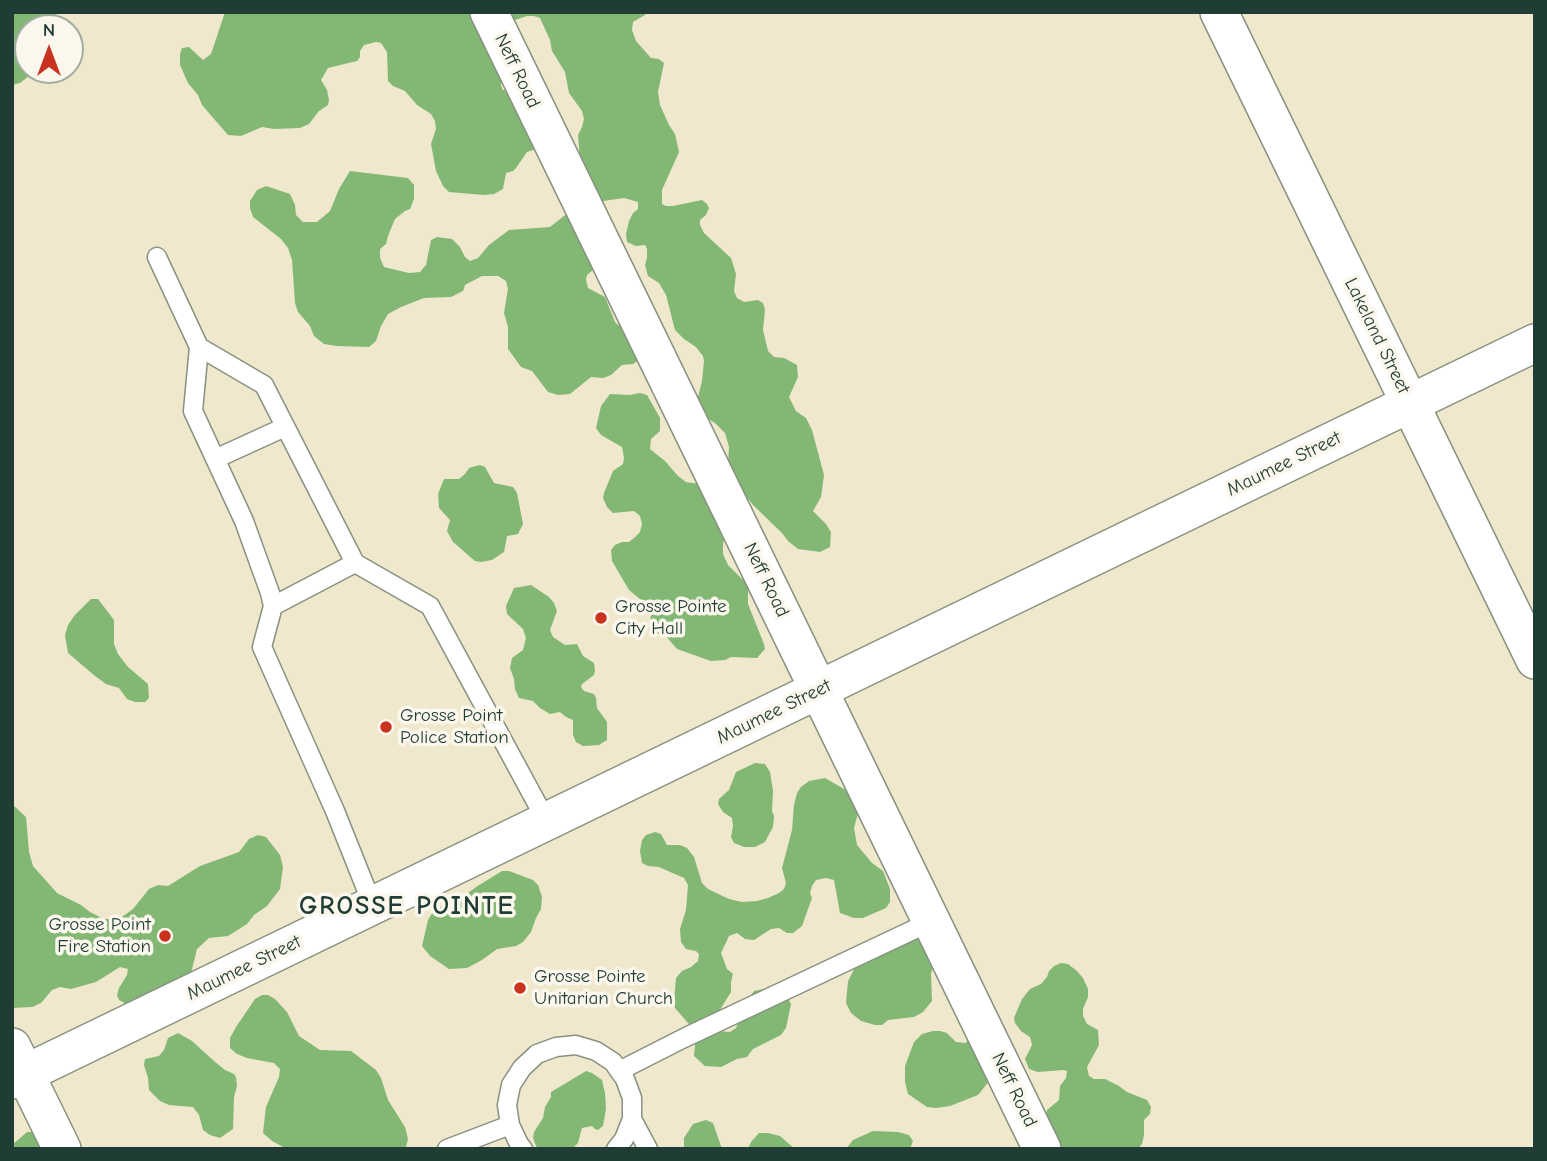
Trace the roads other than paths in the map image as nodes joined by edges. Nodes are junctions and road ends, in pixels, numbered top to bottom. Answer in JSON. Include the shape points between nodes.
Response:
{"nodes":[{"id":1,"x":489,"y":12,"type":"edge"},
{"id":2,"x":1219,"y":12,"type":"edge"},
{"id":3,"x":157,"y":257,"type":"dead end"},
{"id":4,"x":1535,"y":343,"type":"edge"},
{"id":5,"x":198,"y":347,"type":"junction"},
{"id":6,"x":1410,"y":403,"type":"junction"},
{"id":7,"x":285,"y":427,"type":"junction"},
{"id":8,"x":215,"y":459,"type":"junction"},
{"id":9,"x":355,"y":563,"type":"junction"},
{"id":10,"x":273,"y":607,"type":"junction"},
{"id":11,"x":1535,"y":660,"type":"edge"},
{"id":12,"x":819,"y":690,"type":"junction"},
{"id":13,"x":547,"y":822,"type":"junction"},
{"id":14,"x":373,"y":905,"type":"junction"},
{"id":15,"x":932,"y":921,"type":"junction"},
{"id":16,"x":17,"y":1067,"type":"edge"},
{"id":17,"x":619,"y":1071,"type":"junction"},
{"id":18,"x":632,"y":1119,"type":"junction"},
{"id":19,"x":510,"y":1125,"type":"junction"},
{"id":20,"x":62,"y":1149,"type":"edge"},
{"id":21,"x":447,"y":1149,"type":"edge"},
{"id":22,"x":523,"y":1149,"type":"edge"},
{"id":23,"x":616,"y":1149,"type":"edge"},
{"id":24,"x":648,"y":1149,"type":"edge"},
{"id":25,"x":1042,"y":1149,"type":"edge"}],
"edges":[{"from":1,"to":12,"type":"street","name":"Neff Road"},
{"from":2,"to":6,"type":"street","name":"Lakeland Street"},
{"from":3,"to":5,"type":"lane"},
{"from":4,"to":6,"type":"street","name":"Maumee Street"},
{"from":5,"to":7,"type":"lane","via":[[264,385]]},
{"from":5,"to":8,"type":"lane","via":[[193,411]]},
{"from":6,"to":11,"type":"street","name":"Lakeland Street"},
{"from":6,"to":12,"type":"street","name":"Maumee Street"},
{"from":7,"to":8,"type":"lane"},
{"from":7,"to":9,"type":"lane"},
{"from":8,"to":10,"type":"lane","via":[[244,521]]},
{"from":9,"to":10,"type":"lane"},
{"from":9,"to":13,"type":"lane","via":[[430,607]]},
{"from":10,"to":14,"type":"lane","via":[[262,648]]},
{"from":12,"to":13,"type":"street","name":"Maumee Street"},
{"from":12,"to":15,"type":"street","name":"Neff Road"},
{"from":13,"to":14,"type":"street","name":"Maumee Street"},
{"from":14,"to":16,"type":"street","name":"Maumee Street"},
{"from":15,"to":17,"type":"lane"},
{"from":15,"to":25,"type":"street","name":"Neff Road"},
{"from":16,"to":20,"type":"street"},
{"from":17,"to":18,"type":"lane","via":[[632,1098]]},
{"from":17,"to":19,"type":"lane","via":[[596,1051],[576,1045],[537,1054],[511,1085]]},
{"from":18,"to":23,"type":"lane"},
{"from":18,"to":24,"type":"lane"},
{"from":19,"to":21,"type":"lane"},
{"from":19,"to":22,"type":"lane"}]}
